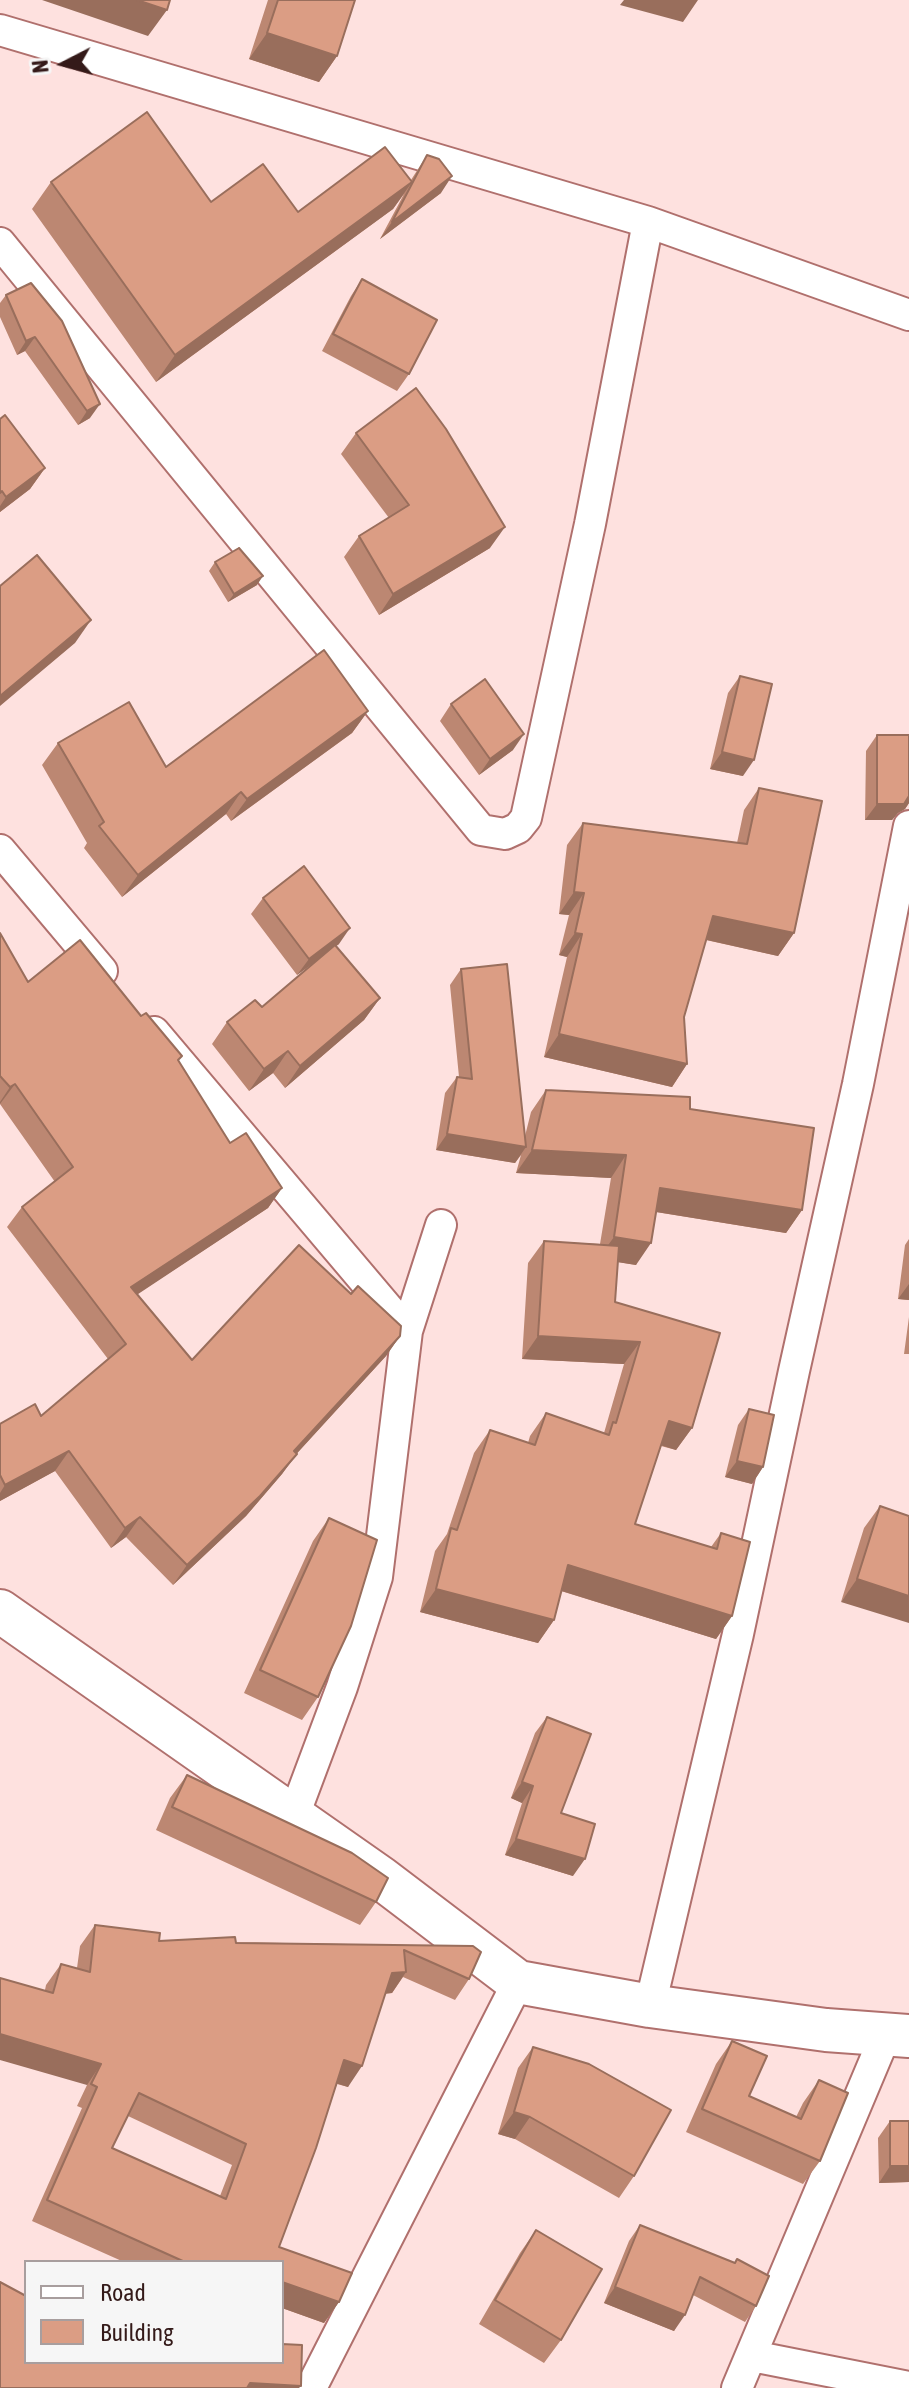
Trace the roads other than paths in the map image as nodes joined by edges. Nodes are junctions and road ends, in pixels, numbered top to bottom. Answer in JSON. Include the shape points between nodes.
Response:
{"nodes":[{"id":1,"x":0,"y":30,"type":"edge"},
{"id":2,"x":648,"y":222,"type":"junction"},
{"id":3,"x":0,"y":243,"type":"edge"},
{"id":4,"x":909,"y":315,"type":"edge"},
{"id":5,"x":909,"y":826,"type":"edge"},
{"id":6,"x":0,"y":850,"type":"edge"},
{"id":7,"x":441,"y":1225,"type":"dead end"},
{"id":8,"x":407,"y":1331,"type":"junction"},
{"id":9,"x":0,"y":1611,"type":"edge"},
{"id":10,"x":293,"y":1818,"type":"junction"},
{"id":11,"x":518,"y":1982,"type":"junction"},
{"id":12,"x":650,"y":2006,"type":"junction"},
{"id":13,"x":897,"y":2035,"type":"edge"},
{"id":14,"x":752,"y":2356,"type":"junction"},
{"id":15,"x":909,"y":2387,"type":"edge"},
{"id":16,"x":311,"y":2388,"type":"edge"},
{"id":17,"x":737,"y":2388,"type":"edge"}],
"edges":[{"from":1,"to":2,"type":"street"},
{"from":2,"to":3,"type":"street","via":[[526,818],[505,834],[481,830]]},
{"from":2,"to":4,"type":"street"},
{"from":5,"to":12,"type":"street","via":[[738,1634]]},
{"from":6,"to":8,"type":"street"},
{"from":7,"to":8,"type":"street"},
{"from":8,"to":10,"type":"street","via":[[377,1577]]},
{"from":9,"to":10,"type":"street"},
{"from":10,"to":11,"type":"street"},
{"from":11,"to":12,"type":"street"},
{"from":11,"to":16,"type":"street"},
{"from":12,"to":13,"type":"street"},
{"from":13,"to":14,"type":"street"},
{"from":14,"to":15,"type":"street"},
{"from":14,"to":17,"type":"street"}]}
